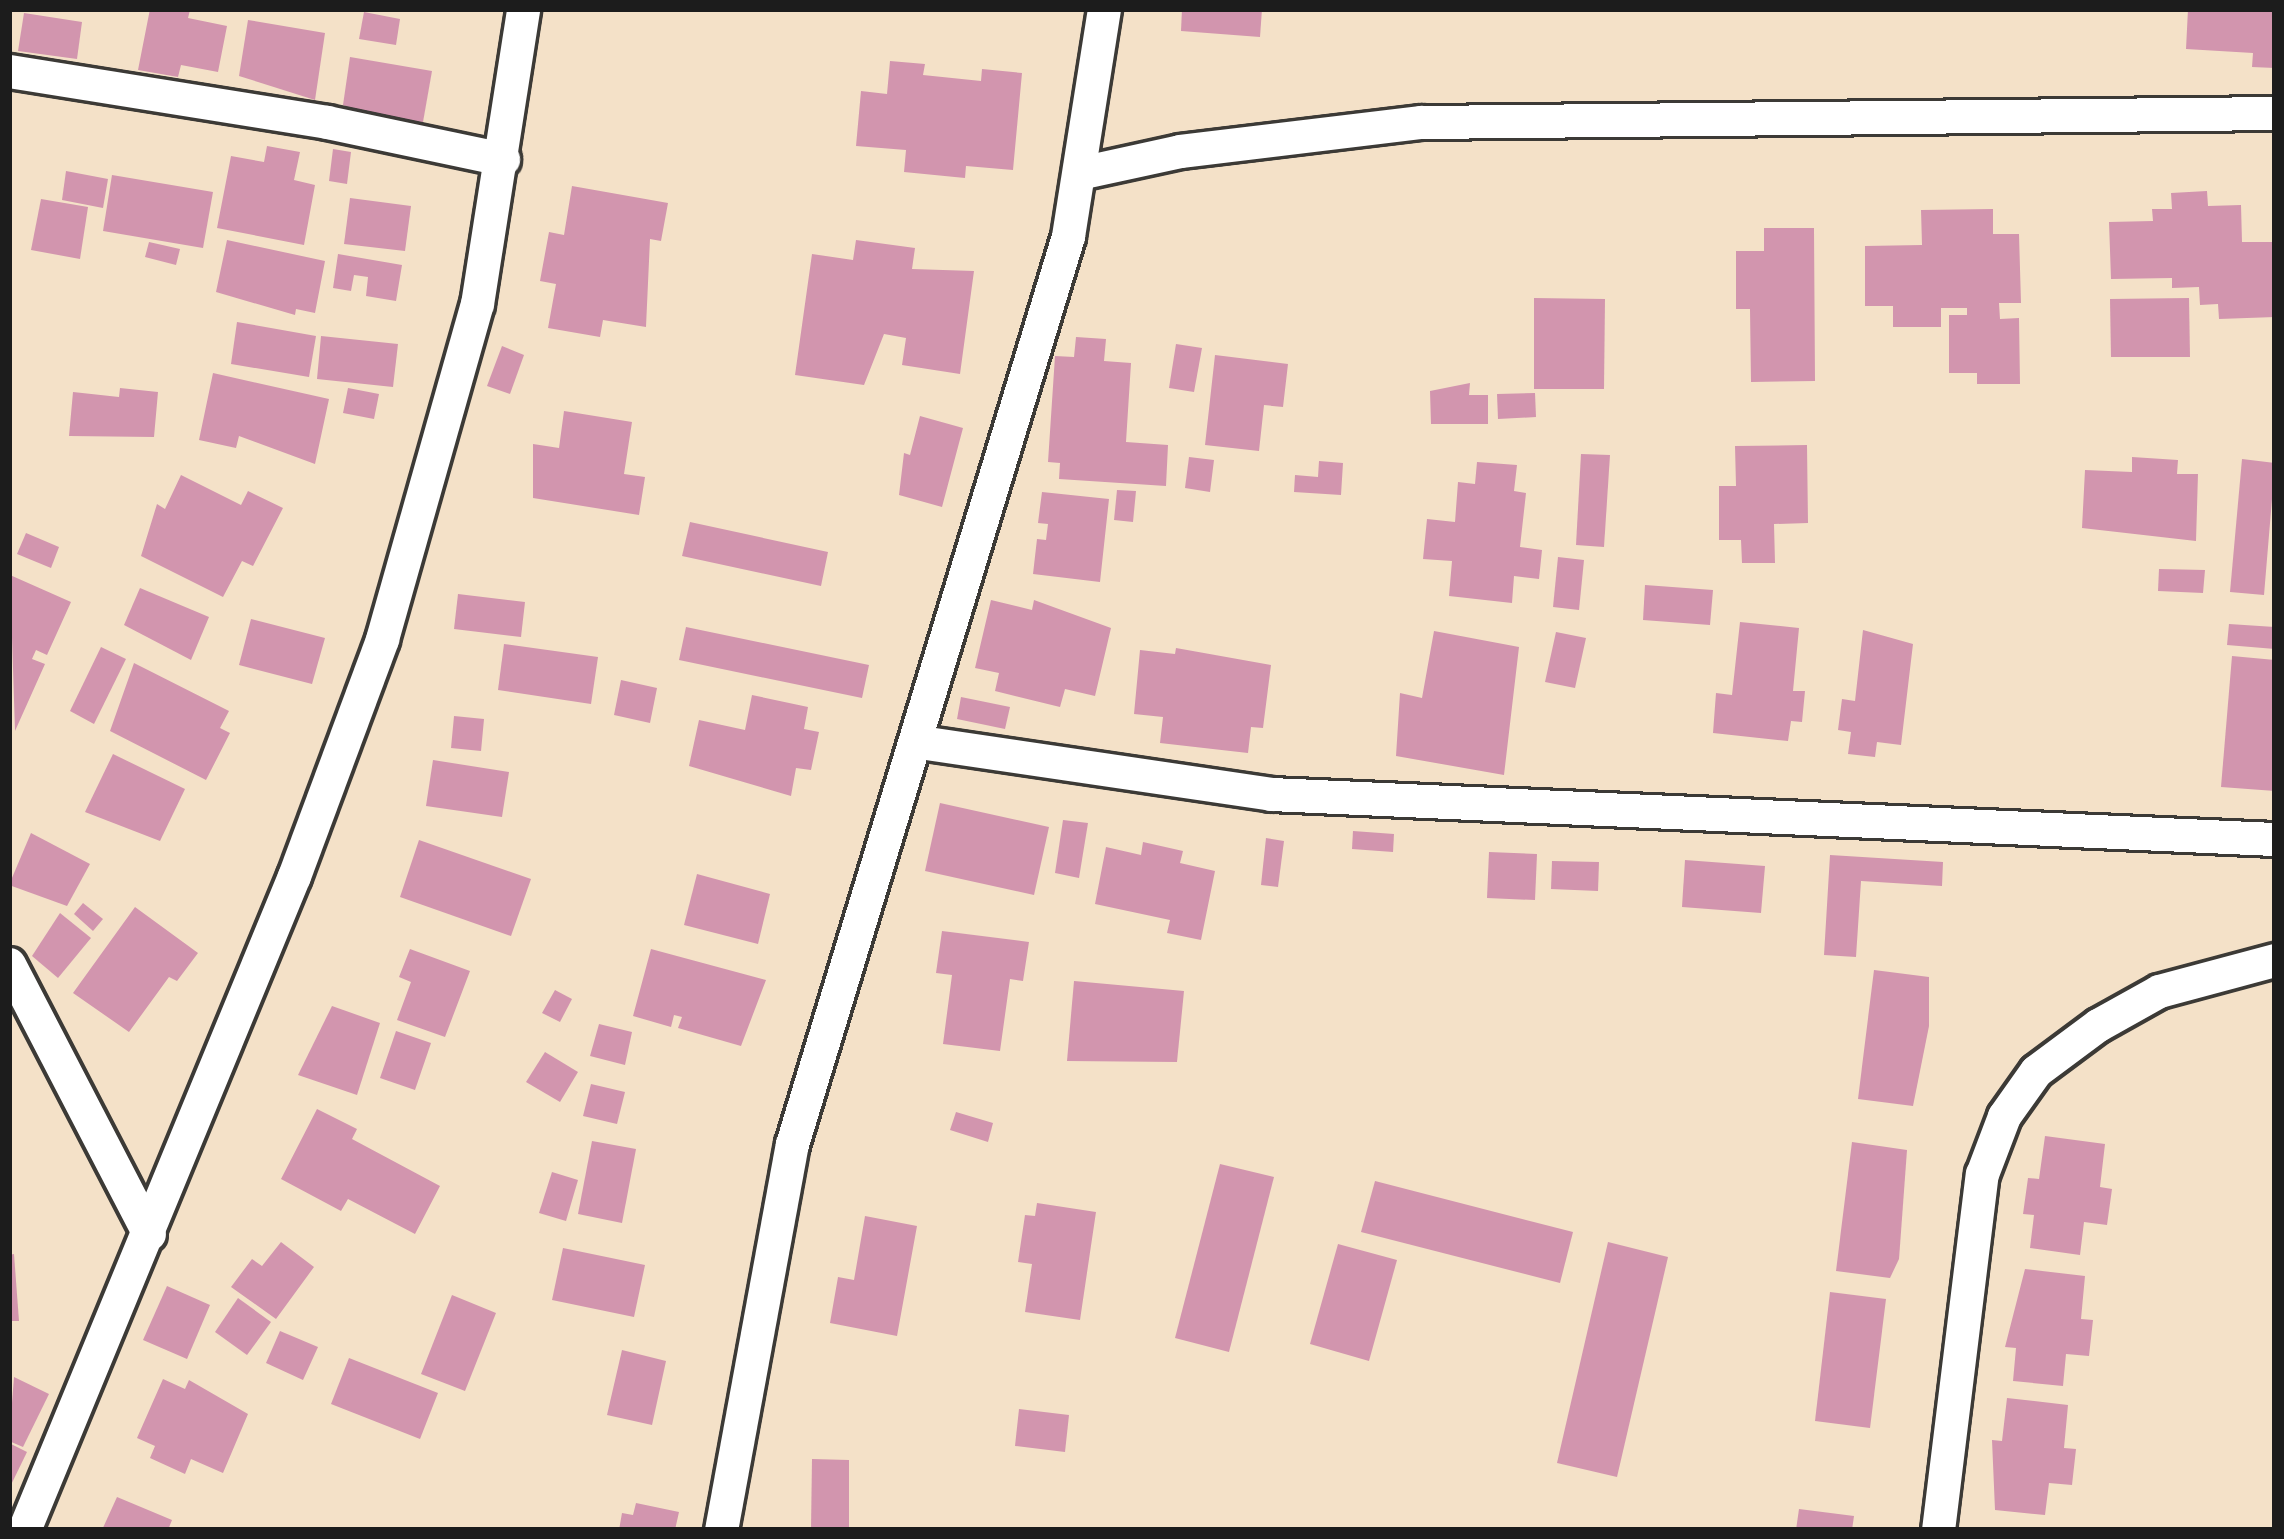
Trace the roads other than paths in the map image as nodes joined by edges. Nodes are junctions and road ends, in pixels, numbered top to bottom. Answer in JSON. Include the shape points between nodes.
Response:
{"nodes":[{"id":1,"x":523,"y":9,"type":"edge"},
{"id":2,"x":1104,"y":9,"type":"edge"},
{"id":3,"x":9,"y":71,"type":"edge"},
{"id":4,"x":2275,"y":113,"type":"edge"},
{"id":5,"x":503,"y":160,"type":"junction"},
{"id":6,"x":1084,"y":172,"type":"junction"},
{"id":7,"x":920,"y":742,"type":"junction"},
{"id":8,"x":2275,"y":839,"type":"edge"},
{"id":9,"x":2275,"y":960,"type":"edge"},
{"id":10,"x":9,"y":964,"type":"edge"},
{"id":11,"x":149,"y":1234,"type":"junction"},
{"id":12,"x":24,"y":1530,"type":"edge"},
{"id":13,"x":722,"y":1530,"type":"edge"},
{"id":14,"x":1938,"y":1530,"type":"edge"}],
"edges":[{"from":1,"to":5,"type":"street"},
{"from":2,"to":6,"type":"street"},
{"from":3,"to":5,"type":"street","via":[[327,122]]},
{"from":4,"to":6,"type":"street","via":[[1421,122],[1180,151]]},
{"from":5,"to":11,"type":"street","via":[[454,405],[382,639]]},
{"from":6,"to":7,"type":"street"},
{"from":7,"to":8,"type":"street","via":[[1271,794]]},
{"from":7,"to":13,"type":"street","via":[[792,1144]]},
{"from":9,"to":14,"type":"street","via":[[2159,991],[2098,1025],[2036,1071],[2004,1116],[1982,1174]]},
{"from":10,"to":11,"type":"street"},
{"from":11,"to":12,"type":"street"}]}
